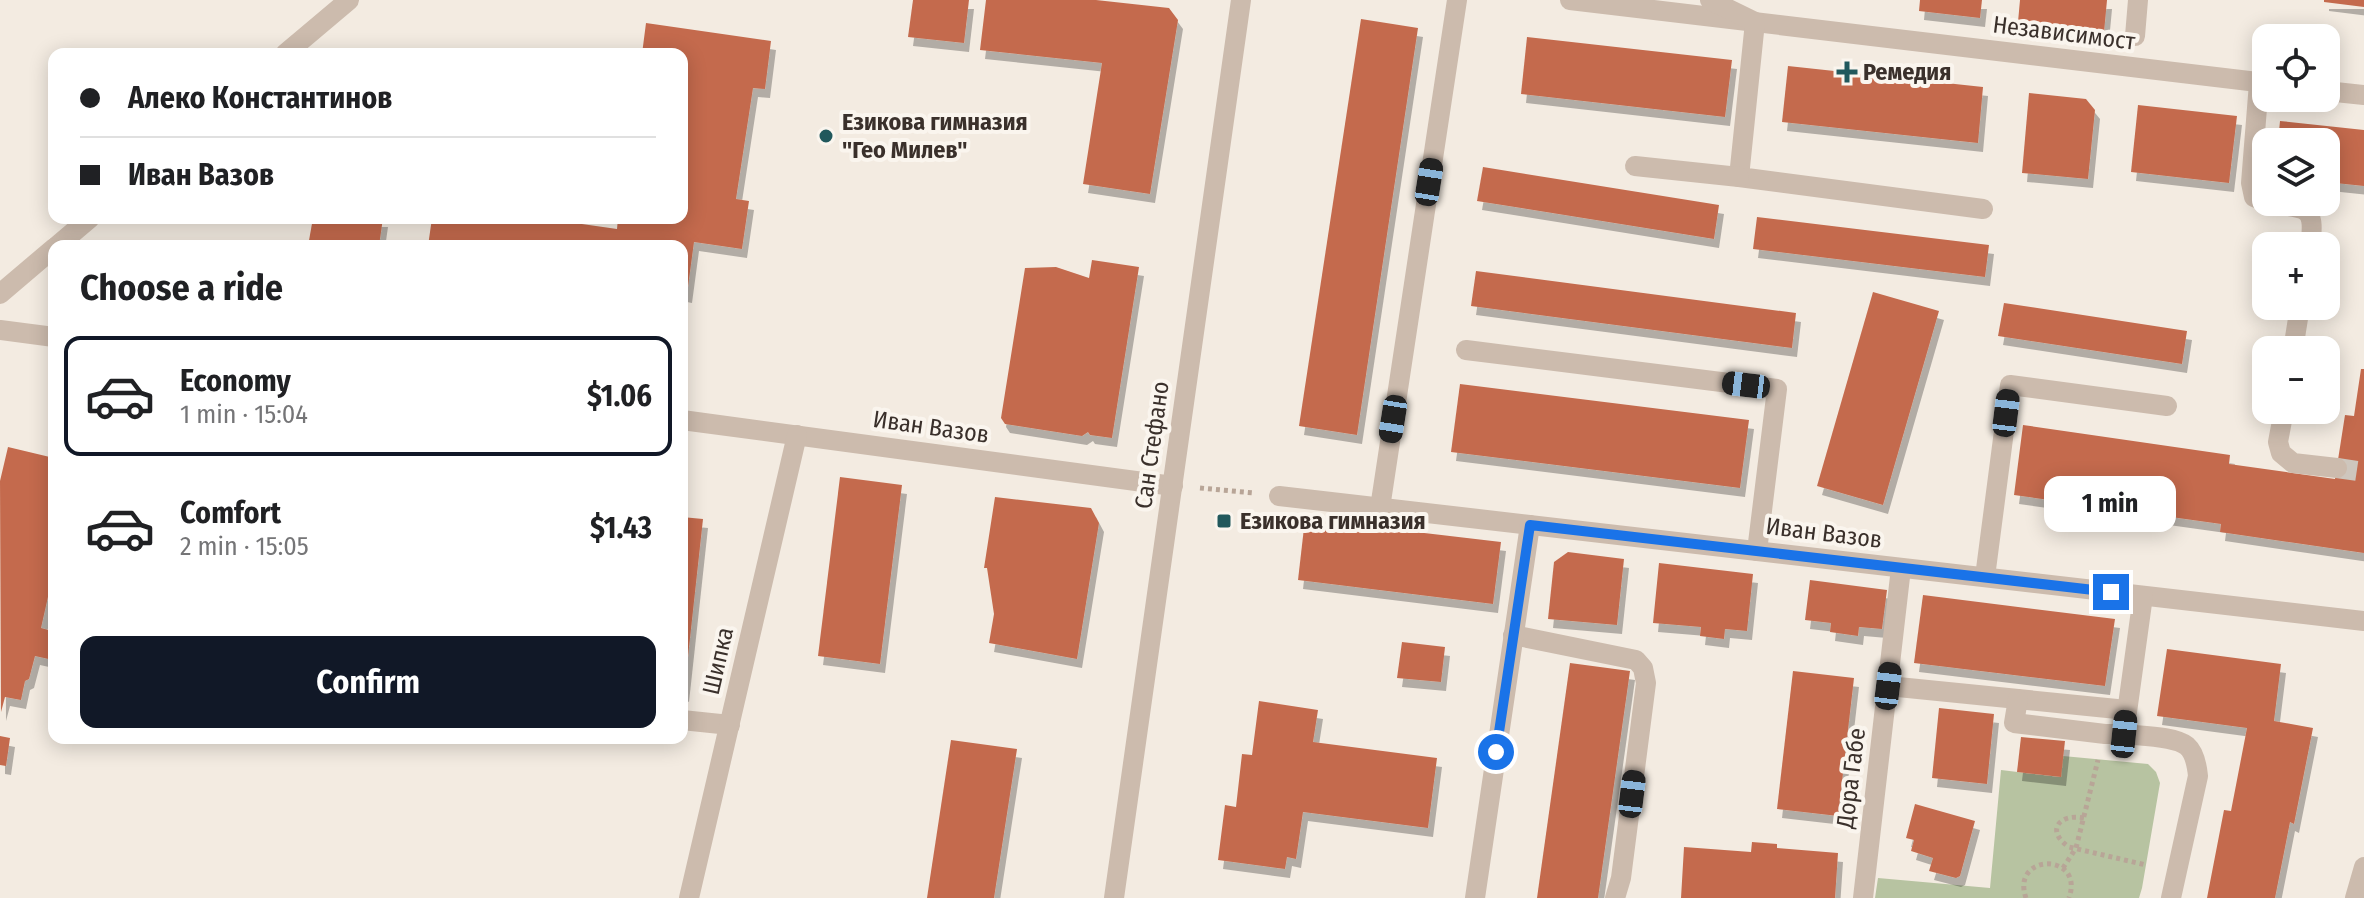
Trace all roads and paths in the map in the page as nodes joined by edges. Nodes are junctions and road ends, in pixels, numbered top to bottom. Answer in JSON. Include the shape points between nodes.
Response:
{"nodes":[{"id":1,"x":349,"y":0,"type":"edge"},
{"id":2,"x":1241,"y":0,"type":"edge"},
{"id":3,"x":1457,"y":0,"type":"edge"},
{"id":4,"x":1570,"y":0,"type":"edge"},
{"id":5,"x":1710,"y":0,"type":"edge"},
{"id":6,"x":2138,"y":0,"type":"edge"},
{"id":7,"x":1755,"y":22,"type":"junction"},
{"id":8,"x":2135,"y":36,"type":"dead end"},
{"id":9,"x":292,"y":48,"type":"edge"},
{"id":10,"x":2252,"y":82,"type":"edge"},
{"id":11,"x":2340,"y":92,"type":"edge"},
{"id":12,"x":2364,"y":95,"type":"edge"},
{"id":13,"x":1635,"y":166,"type":"dead end"},
{"id":14,"x":1739,"y":177,"type":"junction"},
{"id":15,"x":1983,"y":209,"type":"dead end"},
{"id":16,"x":83,"y":224,"type":"edge"},
{"id":17,"x":63,"y":240,"type":"edge"},
{"id":18,"x":48,"y":253,"type":"edge"},
{"id":19,"x":0,"y":294,"type":"edge"},
{"id":20,"x":0,"y":330,"type":"edge"},
{"id":21,"x":48,"y":336,"type":"edge"},
{"id":22,"x":1466,"y":350,"type":"dead end"},
{"id":23,"x":2167,"y":406,"type":"dead end"},
{"id":24,"x":688,"y":421,"type":"edge"},
{"id":25,"x":2281,"y":424,"type":"edge"},
{"id":26,"x":797,"y":435,"type":"junction"},
{"id":27,"x":2337,"y":468,"type":"tunnel mouth"},
{"id":28,"x":1173,"y":486,"type":"junction"},
{"id":29,"x":1279,"y":496,"type":"joint"},
{"id":30,"x":1380,"y":508,"type":"junction"},
{"id":31,"x":1530,"y":525,"type":"junction"},
{"id":32,"x":1757,"y":551,"type":"junction"},
{"id":33,"x":1901,"y":568,"type":"junction"},
{"id":34,"x":1985,"y":577,"type":"junction"},
{"id":35,"x":2143,"y":596,"type":"junction"},
{"id":36,"x":2364,"y":621,"type":"edge"},
{"id":37,"x":1513,"y":635,"type":"junction"},
{"id":38,"x":1888,"y":686,"type":"junction"},
{"id":39,"x":2018,"y":699,"type":"junction"},
{"id":40,"x":2127,"y":710,"type":"junction"},
{"id":41,"x":688,"y":721,"type":"edge"},
{"id":42,"x":730,"y":725,"type":"junction"},
{"id":43,"x":2114,"y":734,"type":"junction"},
{"id":44,"x":2084,"y":818,"type":"junction"},
{"id":45,"x":2076,"y":848,"type":"junction"},
{"id":46,"x":2146,"y":865,"type":"dead end"},
{"id":47,"x":2364,"y":867,"type":"edge"},
{"id":48,"x":2063,"y":868,"type":"junction"},
{"id":49,"x":689,"y":898,"type":"edge"},
{"id":50,"x":1114,"y":898,"type":"edge"},
{"id":51,"x":1475,"y":898,"type":"edge"},
{"id":52,"x":1615,"y":898,"type":"edge"},
{"id":53,"x":1863,"y":898,"type":"edge"},
{"id":54,"x":2026,"y":898,"type":"edge"},
{"id":55,"x":2069,"y":898,"type":"edge"},
{"id":56,"x":2171,"y":898,"type":"edge"},
{"id":57,"x":2355,"y":898,"type":"edge"}],
"edges":[{"from":1,"to":9,"type":"street"},
{"from":2,"to":28,"type":"street","name":"Сан Стефано"},
{"from":3,"to":30,"type":"street"},
{"from":4,"to":7,"type":"street","name":"Независимост"},
{"from":5,"to":7,"type":"street"},
{"from":6,"to":8,"type":"street"},
{"from":7,"to":10,"type":"street","name":"Независимост"},
{"from":7,"to":14,"type":"street"},
{"from":11,"to":12,"type":"street"},
{"from":13,"to":14,"type":"street"},
{"from":14,"to":15,"type":"street"},
{"from":16,"to":17,"type":"street"},
{"from":18,"to":19,"type":"street"},
{"from":20,"to":21,"type":"street"},
{"from":22,"to":32,"type":"street","via":[[1777,389]]},
{"from":23,"to":34,"type":"street","via":[[2010,385]]},
{"from":24,"to":26,"type":"street","name":"Иван Вазов"},
{"from":25,"to":27,"type":"street","via":[[2281,453],[2293,463]]},
{"from":26,"to":28,"type":"street","name":"Иван Вазов"},
{"from":26,"to":42,"type":"street","name":"Шипка"},
{"from":28,"to":29,"type":"path"},
{"from":28,"to":50,"type":"street","name":"Сан Стефано"},
{"from":29,"to":30,"type":"street","name":"Иван Вазов"},
{"from":30,"to":31,"type":"street","name":"Иван Вазов"},
{"from":31,"to":32,"type":"street","name":"Иван Вазов"},
{"from":31,"to":37,"type":"street"},
{"from":32,"to":33,"type":"street","name":"Иван Вазов"},
{"from":33,"to":34,"type":"street","name":"Иван Вазов"},
{"from":33,"to":38,"type":"street","name":"Дора Габе"},
{"from":34,"to":35,"type":"street","name":"Иван Вазов"},
{"from":35,"to":36,"type":"street","name":"Иван Вазов"},
{"from":35,"to":40,"type":"street"},
{"from":37,"to":51,"type":"street"},
{"from":37,"to":52,"type":"street","via":[[1636,660],[1643,668],[1646,683]]},
{"from":38,"to":39,"type":"street"},
{"from":38,"to":53,"type":"street","name":"Дора Габе"},
{"from":39,"to":40,"type":"street"},
{"from":39,"to":43,"type":"street","via":[[2014,723]]},
{"from":40,"to":43,"type":"street"},
{"from":41,"to":42,"type":"street"},
{"from":42,"to":49,"type":"street","name":"Шипка"},
{"from":43,"to":44,"type":"path"},
{"from":43,"to":56,"type":"street","via":[[2167,739],[2187,746],[2196,761],[2198,776]]},
{"from":44,"to":45,"type":"path"},
{"from":44,"to":45,"type":"path","via":[[2065,817],[2059,824],[2059,839]]},
{"from":45,"to":46,"type":"path"},
{"from":45,"to":48,"type":"path"},
{"from":47,"to":57,"type":"street"},
{"from":48,"to":54,"type":"path","via":[[2045,863],[2032,869],[2024,883]]},
{"from":48,"to":55,"type":"path","via":[[2072,887]]}]}
